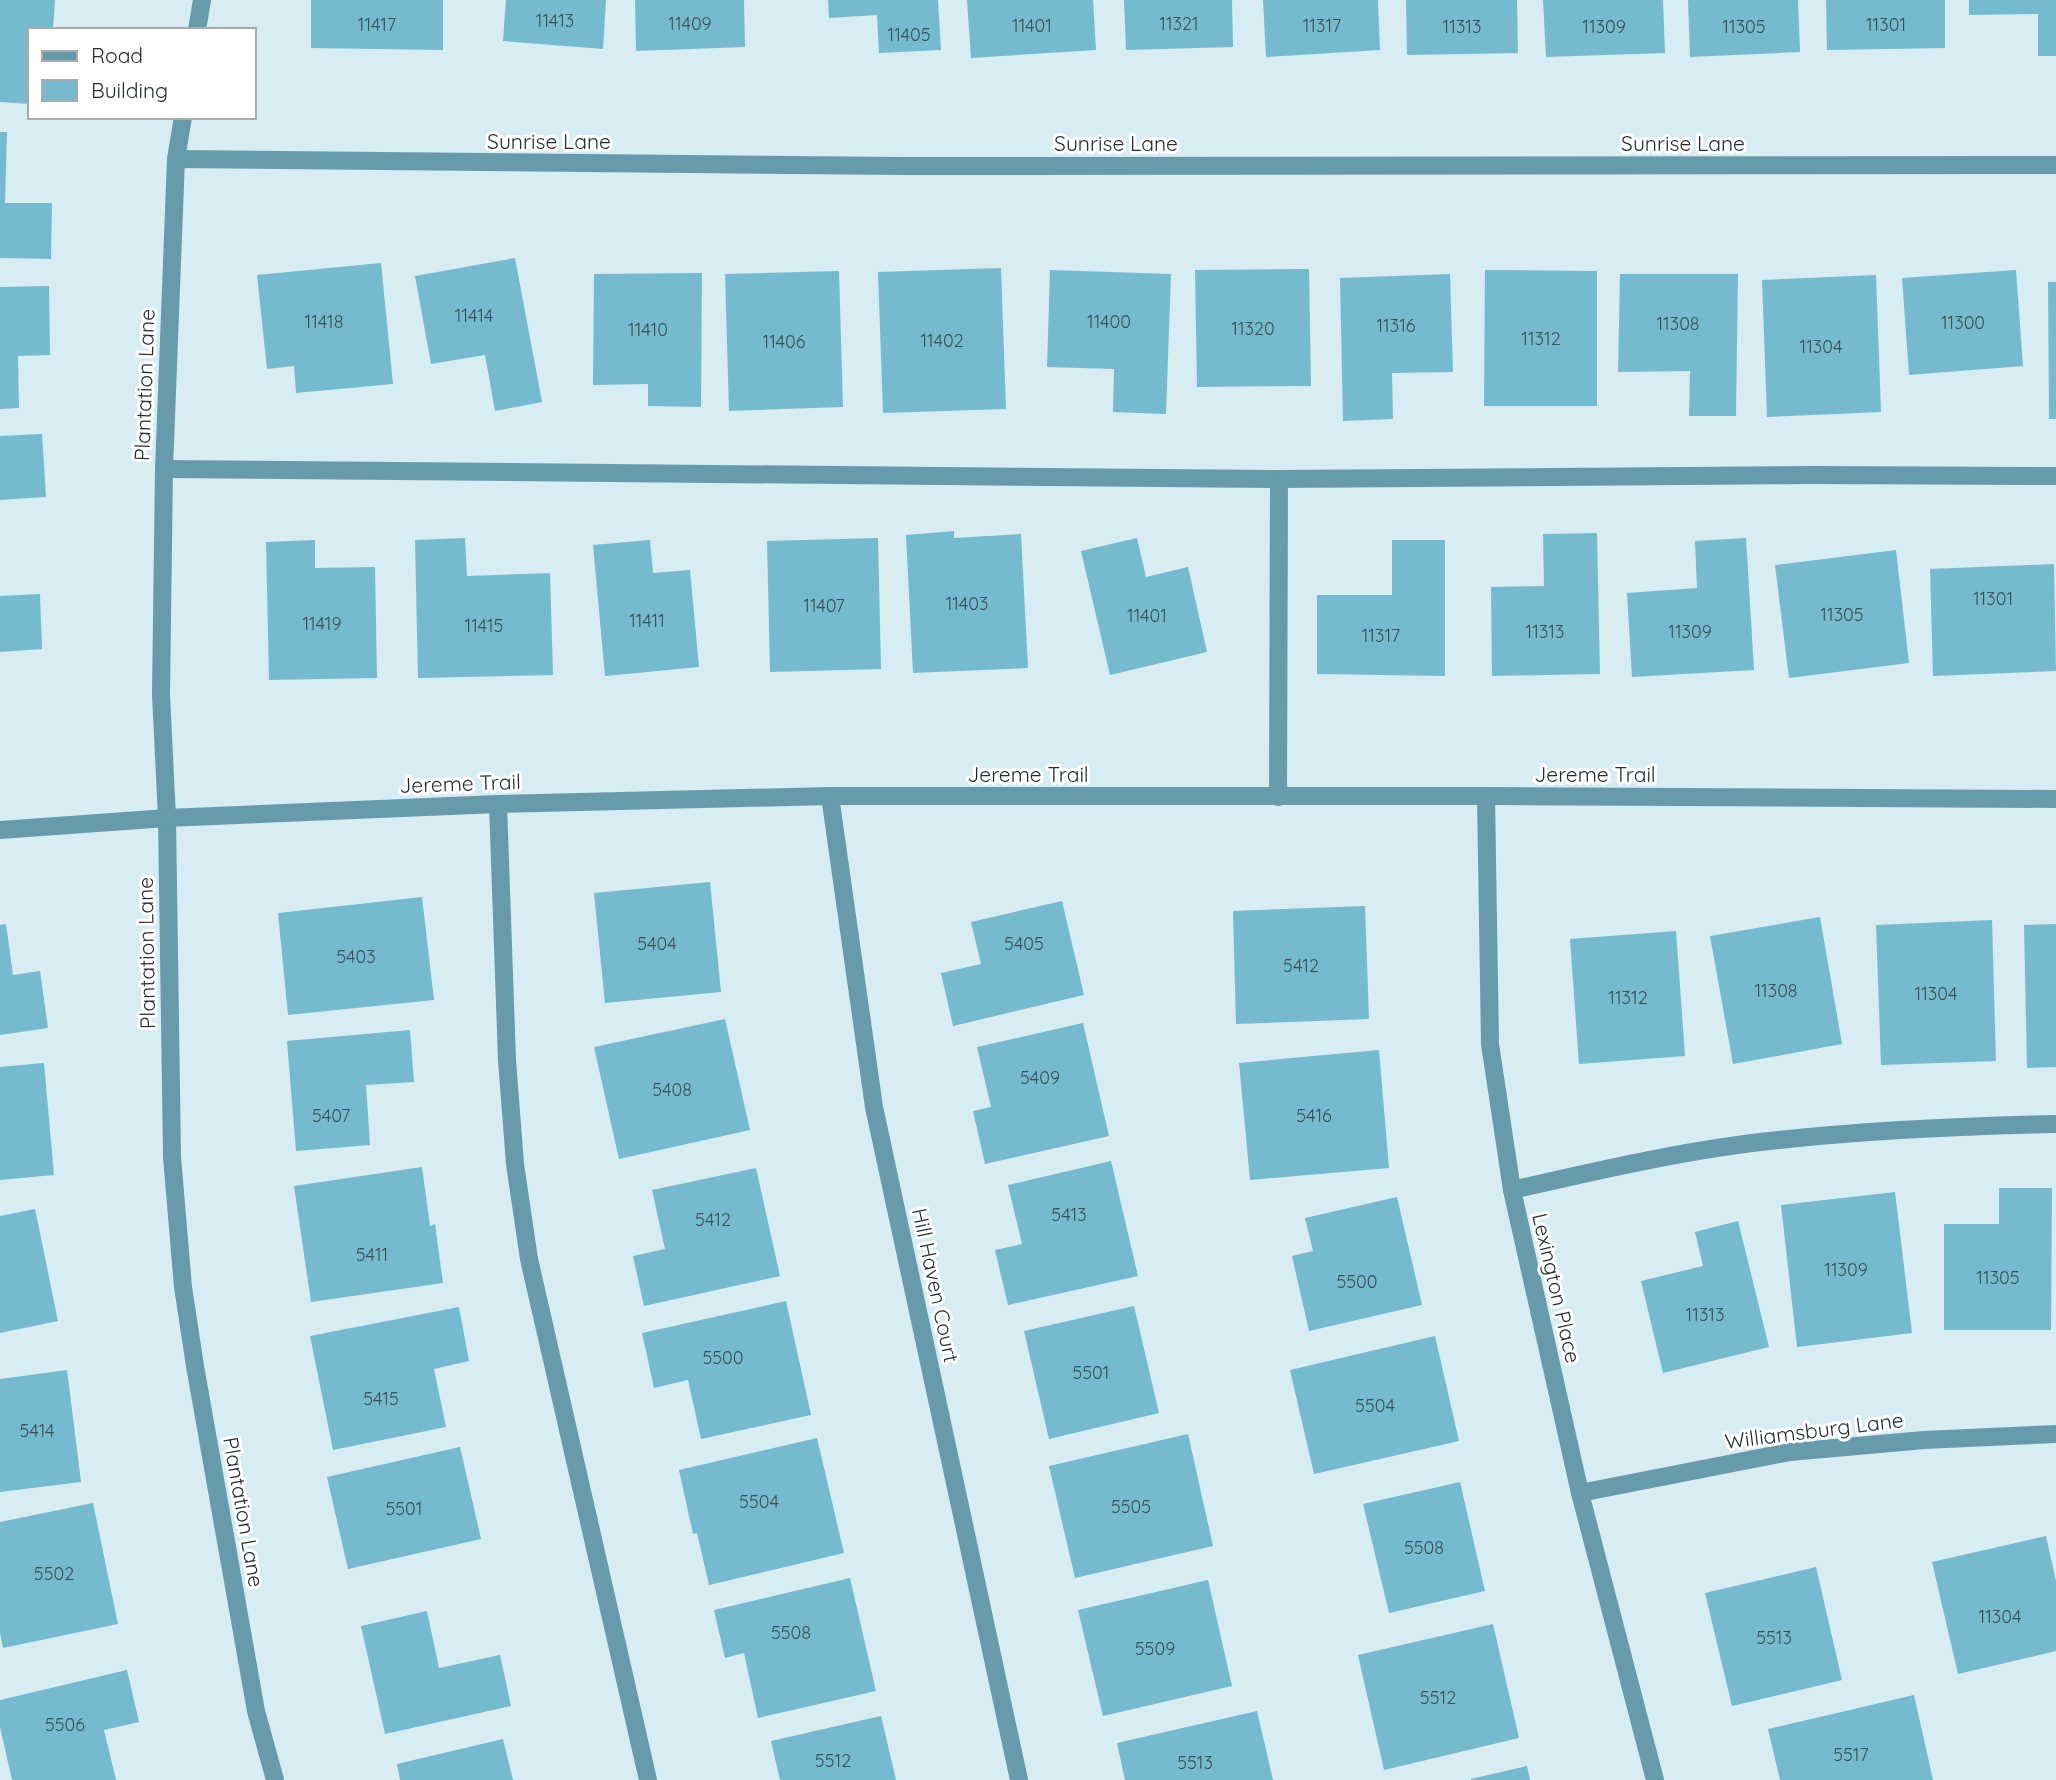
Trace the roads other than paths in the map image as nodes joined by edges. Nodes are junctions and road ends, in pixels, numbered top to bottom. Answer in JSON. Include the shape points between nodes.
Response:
{"nodes":[{"id":1,"x":202,"y":0,"type":"edge"},
{"id":2,"x":197,"y":28,"type":"edge"},
{"id":3,"x":183,"y":119,"type":"edge"},
{"id":4,"x":176,"y":159,"type":"junction"},
{"id":5,"x":2056,"y":165,"type":"edge"},
{"id":6,"x":164,"y":470,"type":"junction"},
{"id":7,"x":2056,"y":476,"type":"edge"},
{"id":8,"x":1279,"y":479,"type":"junction"},
{"id":9,"x":830,"y":796,"type":"junction"},
{"id":10,"x":1486,"y":796,"type":"junction"},
{"id":11,"x":1278,"y":797,"type":"junction"},
{"id":12,"x":2056,"y":799,"type":"edge"},
{"id":13,"x":498,"y":804,"type":"junction"},
{"id":14,"x":167,"y":818,"type":"junction"},
{"id":15,"x":0,"y":830,"type":"edge"},
{"id":16,"x":2056,"y":1124,"type":"edge"},
{"id":17,"x":1512,"y":1190,"type":"junction"},
{"id":18,"x":2056,"y":1434,"type":"edge"},
{"id":19,"x":1580,"y":1493,"type":"junction"},
{"id":20,"x":275,"y":1780,"type":"edge"},
{"id":21,"x":648,"y":1780,"type":"edge"},
{"id":22,"x":1019,"y":1780,"type":"edge"},
{"id":23,"x":1655,"y":1780,"type":"edge"}],
"edges":[{"from":1,"to":2,"type":"street"},
{"from":3,"to":4,"type":"street","name":"Plantation Lane"},
{"from":4,"to":5,"type":"street","name":"Sunrise Lane","via":[[902,166]]},
{"from":4,"to":6,"type":"street","name":"Plantation Lane"},
{"from":6,"to":8,"type":"street"},
{"from":6,"to":14,"type":"street","name":"Plantation Lane","via":[[161,694]]},
{"from":7,"to":8,"type":"street"},
{"from":8,"to":11,"type":"street"},
{"from":9,"to":11,"type":"street","name":"Jereme Trail"},
{"from":9,"to":13,"type":"street","name":"Jereme Trail"},
{"from":9,"to":22,"type":"street","name":"Hill Haven Court","via":[[874,1107]]},
{"from":10,"to":11,"type":"street","name":"Jereme Trail"},
{"from":10,"to":12,"type":"street","name":"Jereme Trail"},
{"from":10,"to":17,"type":"street","name":"Lexington Place","via":[[1490,1044]]},
{"from":13,"to":14,"type":"street","name":"Jereme Trail"},
{"from":13,"to":21,"type":"street","via":[[507,1060],[529,1259]]},
{"from":14,"to":15,"type":"street","name":"Jereme Trail"},
{"from":14,"to":20,"type":"street","name":"Plantation Lane","via":[[172,1157],[183,1287],[256,1712]]},
{"from":16,"to":17,"type":"street","via":[[1960,1126],[1778,1140],[1686,1153]]},
{"from":17,"to":19,"type":"street","name":"Lexington Place"},
{"from":18,"to":19,"type":"street","name":"Williamsburg Lane","via":[[1790,1452]]},
{"from":19,"to":23,"type":"street","name":"Lexington Place"}]}
